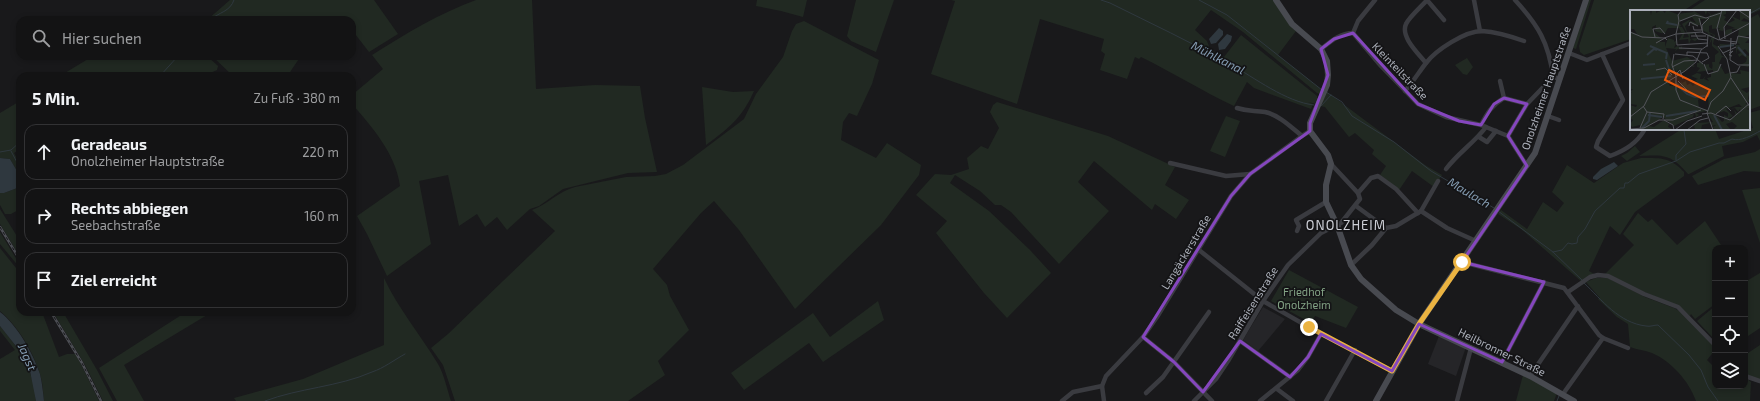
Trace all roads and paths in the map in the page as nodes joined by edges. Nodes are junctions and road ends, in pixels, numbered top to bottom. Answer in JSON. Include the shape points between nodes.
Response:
{"nodes":[{"id":1,"x":1276,"y":0,"type":"edge"},
{"id":2,"x":1375,"y":0,"type":"edge"},
{"id":3,"x":1427,"y":0,"type":"edge"},
{"id":4,"x":1474,"y":0,"type":"edge"},
{"id":5,"x":1515,"y":0,"type":"edge"},
{"id":6,"x":1586,"y":0,"type":"edge"},
{"id":7,"x":1444,"y":20,"type":"dead end"},
{"id":8,"x":1480,"y":31,"type":"junction"},
{"id":9,"x":1353,"y":33,"type":"junction"},
{"id":10,"x":1524,"y":41,"type":"dead end"},
{"id":11,"x":1630,"y":43,"type":"edge"},
{"id":12,"x":1322,"y":49,"type":"junction"},
{"id":13,"x":1569,"y":53,"type":"junction"},
{"id":14,"x":1602,"y":54,"type":"junction"},
{"id":15,"x":1426,"y":63,"type":"junction"},
{"id":16,"x":1553,"y":77,"type":"junction"},
{"id":17,"x":1560,"y":79,"type":"junction"},
{"id":18,"x":1500,"y":81,"type":"dead end"},
{"id":19,"x":1405,"y":91,"type":"junction"},
{"id":20,"x":1504,"y":98,"type":"junction"},
{"id":21,"x":1527,"y":104,"type":"junction"},
{"id":22,"x":1237,"y":108,"type":"dead end"},
{"id":23,"x":1548,"y":116,"type":"junction"},
{"id":24,"x":1559,"y":120,"type":"dead end"},
{"id":25,"x":1481,"y":125,"type":"junction"},
{"id":26,"x":1486,"y":127,"type":"junction"},
{"id":27,"x":1644,"y":130,"type":"edge"},
{"id":28,"x":1310,"y":131,"type":"junction"},
{"id":29,"x":1496,"y":131,"type":"junction"},
{"id":30,"x":1302,"y":136,"type":"junction"},
{"id":31,"x":1508,"y":136,"type":"junction"},
{"id":32,"x":1479,"y":137,"type":"junction"},
{"id":33,"x":1170,"y":163,"type":"dead end"},
{"id":34,"x":1331,"y":164,"type":"junction"},
{"id":35,"x":1527,"y":166,"type":"junction"},
{"id":36,"x":1446,"y":169,"type":"dead end"},
{"id":37,"x":1250,"y":174,"type":"junction"},
{"id":38,"x":1438,"y":181,"type":"dead end"},
{"id":39,"x":1358,"y":193,"type":"junction"},
{"id":40,"x":1326,"y":202,"type":"junction"},
{"id":41,"x":1356,"y":206,"type":"junction"},
{"id":42,"x":1420,"y":212,"type":"junction"},
{"id":43,"x":1337,"y":225,"type":"junction"},
{"id":44,"x":1386,"y":228,"type":"junction"},
{"id":45,"x":1297,"y":231,"type":"dead end"},
{"id":46,"x":1476,"y":241,"type":"junction"},
{"id":47,"x":1199,"y":250,"type":"junction"},
{"id":48,"x":1462,"y":262,"type":"junction"},
{"id":49,"x":1352,"y":265,"type":"junction"},
{"id":50,"x":1544,"y":282,"type":"junction"},
{"id":51,"x":1566,"y":290,"type":"junction"},
{"id":52,"x":1263,"y":301,"type":"junction"},
{"id":53,"x":1578,"y":306,"type":"junction"},
{"id":54,"x":1209,"y":312,"type":"dead end"},
{"id":55,"x":1419,"y":324,"type":"junction"},
{"id":56,"x":1321,"y":334,"type":"junction"},
{"id":57,"x":1143,"y":337,"type":"junction"},
{"id":58,"x":1603,"y":338,"type":"junction"},
{"id":59,"x":1240,"y":341,"type":"junction"},
{"id":60,"x":1712,"y":342,"type":"edge"},
{"id":61,"x":1471,"y":348,"type":"junction"},
{"id":62,"x":1628,"y":348,"type":"dead end"},
{"id":63,"x":1354,"y":350,"type":"junction"},
{"id":64,"x":1174,"y":362,"type":"junction"},
{"id":65,"x":1502,"y":362,"type":"junction"},
{"id":66,"x":1392,"y":371,"type":"junction"},
{"id":67,"x":1530,"y":376,"type":"junction"},
{"id":68,"x":1290,"y":377,"type":"junction"},
{"id":69,"x":1748,"y":377,"type":"edge"},
{"id":70,"x":1760,"y":381,"type":"edge"},
{"id":71,"x":1102,"y":386,"type":"junction"},
{"id":72,"x":1277,"y":389,"type":"junction"},
{"id":73,"x":1203,"y":392,"type":"junction"},
{"id":74,"x":1146,"y":393,"type":"dead end"},
{"id":75,"x":1563,"y":394,"type":"junction"},
{"id":76,"x":1062,"y":401,"type":"edge"},
{"id":77,"x":1104,"y":401,"type":"edge"},
{"id":78,"x":1194,"y":401,"type":"edge"},
{"id":79,"x":1212,"y":401,"type":"edge"},
{"id":80,"x":1260,"y":401,"type":"edge"},
{"id":81,"x":1293,"y":401,"type":"edge"},
{"id":82,"x":1326,"y":401,"type":"edge"},
{"id":83,"x":1376,"y":401,"type":"edge"},
{"id":84,"x":1457,"y":401,"type":"edge"},
{"id":85,"x":1574,"y":401,"type":"edge"}],
"edges":[{"from":1,"to":12,"type":"main road","via":[[1292,24]]},
{"from":2,"to":9,"type":"street","via":[[1358,21]]},
{"from":3,"to":7,"type":"street"},
{"from":3,"to":15,"type":"street","via":[[1406,24],[1405,30]]},
{"from":4,"to":8,"type":"street"},
{"from":5,"to":16,"type":"street","via":[[1542,33]]},
{"from":6,"to":13,"type":"main road","name":"Onolzheimer Hauptstraße"},
{"from":8,"to":10,"type":"street","via":[[1504,34]]},
{"from":8,"to":15,"type":"street","via":[[1455,40]]},
{"from":9,"to":12,"type":"street","via":[[1346,33],[1334,39]]},
{"from":9,"to":19,"type":"street","name":"Kleinteilstraße"},
{"from":11,"to":14,"type":"street"},
{"from":12,"to":28,"type":"main road","via":[[1327,62],[1327,85],[1310,123]]},
{"from":13,"to":14,"type":"street","via":[[1588,60]]},
{"from":13,"to":17,"type":"main road","name":"Onolzheimer Hauptstraße"},
{"from":14,"to":27,"type":"street","via":[[1623,100],[1596,147],[1610,156],[1632,145]]},
{"from":15,"to":19,"type":"street"},
{"from":16,"to":17,"type":"street"},
{"from":16,"to":21,"type":"street"},
{"from":17,"to":23,"type":"main road","name":"Onolzheimer Hauptstraße"},
{"from":18,"to":20,"type":"street"},
{"from":19,"to":25,"type":"street","name":"Kleinteilstraße","via":[[1426,109],[1446,117]]},
{"from":20,"to":21,"type":"street"},
{"from":20,"to":25,"type":"street","via":[[1494,104]]},
{"from":21,"to":31,"type":"street"},
{"from":22,"to":30,"type":"street","via":[[1262,111],[1276,116]]},
{"from":23,"to":24,"type":"street"},
{"from":23,"to":35,"type":"main road","name":"Onolzheimer Hauptstraße"},
{"from":25,"to":26,"type":"street","name":"Kleinteilstraße"},
{"from":26,"to":29,"type":"street","name":"Kleinteilstraße"},
{"from":26,"to":32,"type":"street"},
{"from":28,"to":30,"type":"street","name":"Langäckerstraße"},
{"from":28,"to":34,"type":"main road","via":[[1328,155]]},
{"from":29,"to":31,"type":"street","name":"Kleinteilstraße"},
{"from":29,"to":32,"type":"street","via":[[1487,142]]},
{"from":30,"to":37,"type":"street","name":"Langäckerstraße"},
{"from":31,"to":35,"type":"street"},
{"from":32,"to":36,"type":"street","via":[[1455,157]]},
{"from":33,"to":37,"type":"street","via":[[1226,176]]},
{"from":34,"to":39,"type":"street"},
{"from":34,"to":40,"type":"main road","via":[[1326,185]]},
{"from":35,"to":46,"type":"main road","name":"Onolzheimer Hauptstraße"},
{"from":37,"to":47,"type":"street","name":"Langäckerstraße","via":[[1230,196]]},
{"from":38,"to":42,"type":"street"},
{"from":39,"to":41,"type":"street","via":[[1360,199]]},
{"from":39,"to":42,"type":"street","via":[[1372,178],[1378,176]]},
{"from":40,"to":43,"type":"main road","name":"Heilbronner Straße"},
{"from":40,"to":45,"type":"street","via":[[1296,220],[1299,226]]},
{"from":41,"to":43,"type":"street","name":"Raiffeisenstraße"},
{"from":41,"to":44,"type":"street"},
{"from":42,"to":44,"type":"street","via":[[1396,226]]},
{"from":42,"to":46,"type":"street"},
{"from":43,"to":49,"type":"main road","name":"Heilbronner Straße"},
{"from":43,"to":52,"type":"street","name":"Raiffeisenstraße","via":[[1321,233],[1308,244],[1288,265]]},
{"from":44,"to":49,"type":"street"},
{"from":46,"to":48,"type":"main road","name":"Onolzheimer Hauptstraße"},
{"from":47,"to":52,"type":"street"},
{"from":47,"to":57,"type":"street","name":"Langäckerstraße"},
{"from":48,"to":50,"type":"street"},
{"from":48,"to":55,"type":"main road","name":"Onolzheimer Hauptstraße"},
{"from":49,"to":55,"type":"main road","name":"Heilbronner Straße","via":[[1360,279],[1376,294]]},
{"from":50,"to":51,"type":"street"},
{"from":50,"to":65,"type":"street"},
{"from":51,"to":53,"type":"street"},
{"from":51,"to":60,"type":"street","via":[[1598,275],[1608,276],[1678,307]]},
{"from":52,"to":56,"type":"street"},
{"from":52,"to":59,"type":"street","name":"Raiffeisenstraße"},
{"from":53,"to":58,"type":"street"},
{"from":53,"to":67,"type":"street"},
{"from":54,"to":64,"type":"street"},
{"from":55,"to":61,"type":"main road","name":"Heilbronner Straße"},
{"from":55,"to":66,"type":"main road","name":"Onolzheimer Hauptstraße"},
{"from":56,"to":63,"type":"street"},
{"from":56,"to":68,"type":"street","via":[[1308,357]]},
{"from":57,"to":64,"type":"street"},
{"from":57,"to":71,"type":"street","name":"Langäckerstraße","via":[[1106,376]]},
{"from":58,"to":62,"type":"street"},
{"from":58,"to":75,"type":"street"},
{"from":59,"to":68,"type":"street"},
{"from":59,"to":73,"type":"street","name":"Raiffeisenstraße","via":[[1216,379]]},
{"from":61,"to":65,"type":"main road","name":"Heilbronner Straße"},
{"from":61,"to":84,"type":"street"},
{"from":63,"to":66,"type":"street"},
{"from":63,"to":82,"type":"street"},
{"from":64,"to":73,"type":"street"},
{"from":64,"to":74,"type":"street"},
{"from":65,"to":67,"type":"main road","name":"Heilbronner Straße"},
{"from":66,"to":83,"type":"main road","name":"Onolzheimer Hauptstraße"},
{"from":67,"to":75,"type":"main road","name":"Heilbronner Straße"},
{"from":68,"to":72,"type":"street"},
{"from":69,"to":70,"type":"street"},
{"from":71,"to":76,"type":"street","via":[[1073,392]]},
{"from":71,"to":77,"type":"street"},
{"from":72,"to":80,"type":"street"},
{"from":72,"to":81,"type":"street"},
{"from":73,"to":78,"type":"street","name":"Raiffeisenstraße"},
{"from":73,"to":79,"type":"street"},
{"from":75,"to":85,"type":"main road","name":"Heilbronner Straße"}]}
